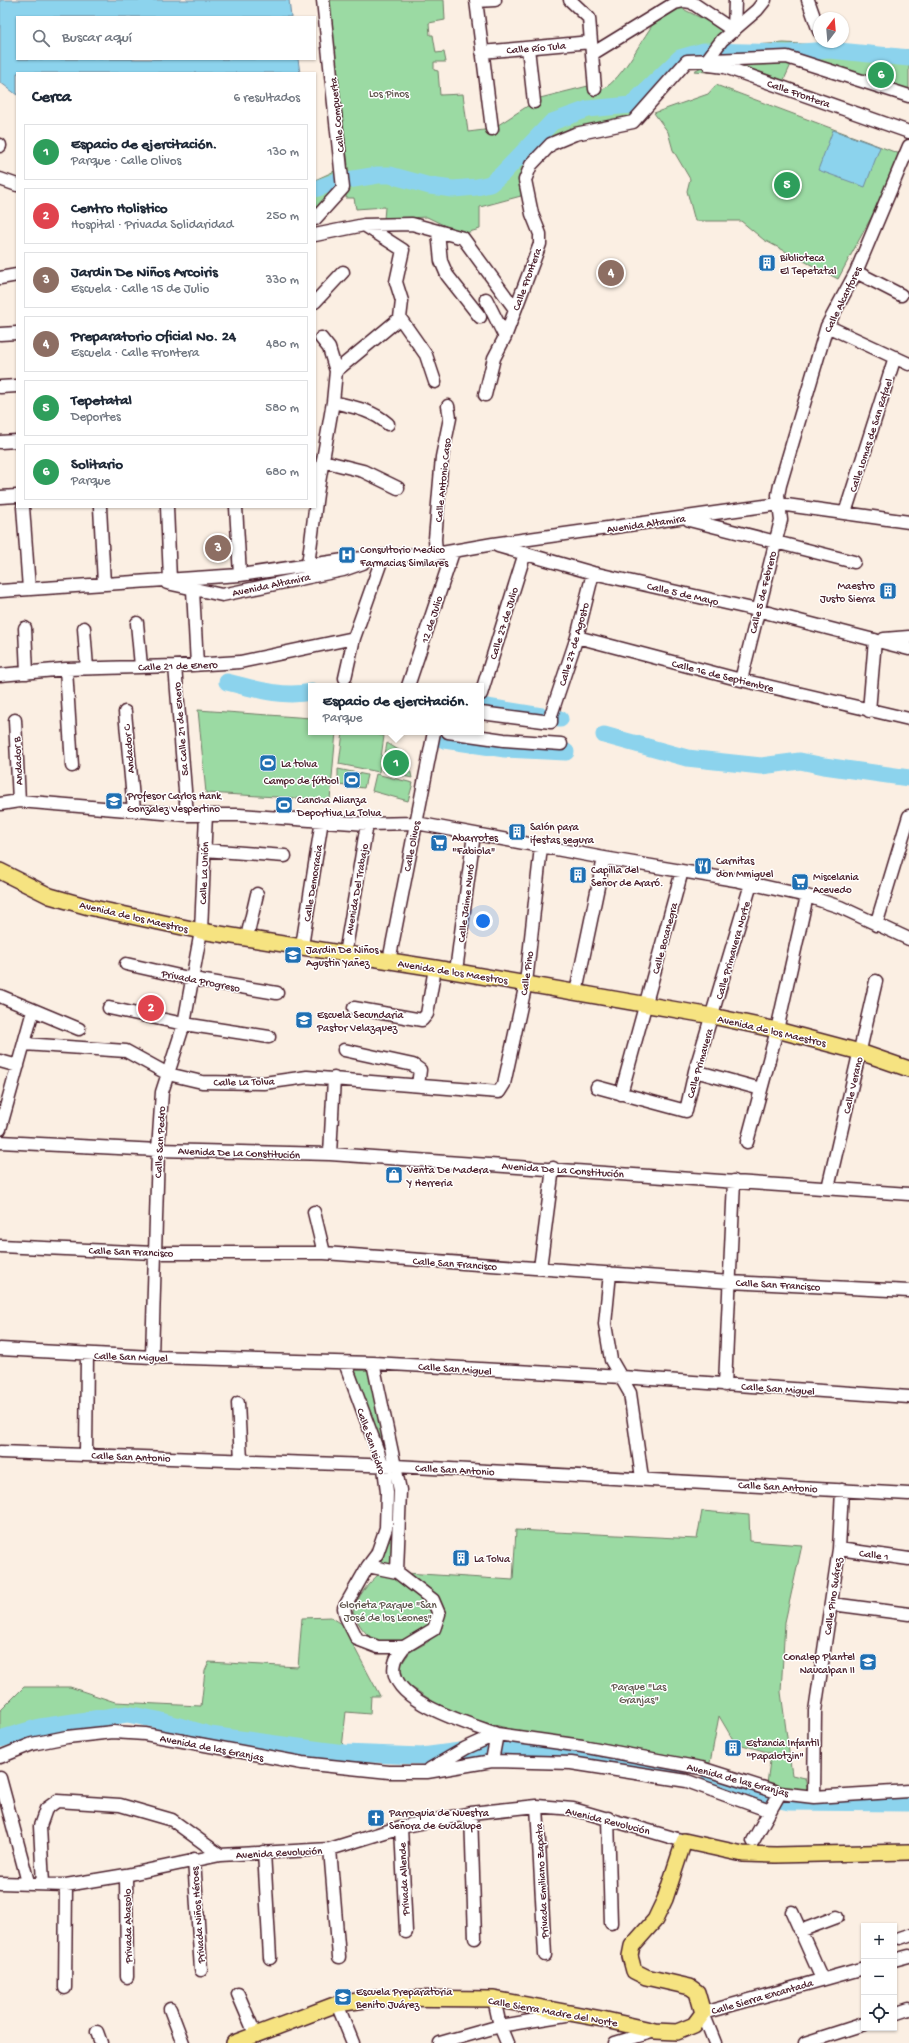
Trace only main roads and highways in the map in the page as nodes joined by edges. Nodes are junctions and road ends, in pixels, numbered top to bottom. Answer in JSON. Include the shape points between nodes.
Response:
{"nodes":[{"id":1,"x":0,"y":871,"type":"edge"},
{"id":2,"x":909,"y":1069,"type":"edge"},
{"id":3,"x":909,"y":1852,"type":"edge"},
{"id":4,"x":703,"y":2013,"type":"joint"},
{"id":5,"x":234,"y":2043,"type":"edge"}],
"edges":[{"from":1,"to":2,"type":"main road","name":"Avenida de los Maestros","via":[[50,896],[89,907],[201,931],[456,971],[712,1016],[860,1052]]},
{"from":3,"to":4,"type":"main road","name":"Avenida Revolución","via":[[743,1854],[684,1841],[665,1899],[655,1920],[632,1946],[630,1956],[634,1971],[646,1977],[690,1987],[697,1992]]},
{"from":4,"to":5,"type":"main road","name":"Calle Sierra Madre del Norte","via":[[694,2025],[677,2032],[655,2031],[494,1999],[379,1998],[338,2004]]}]}
